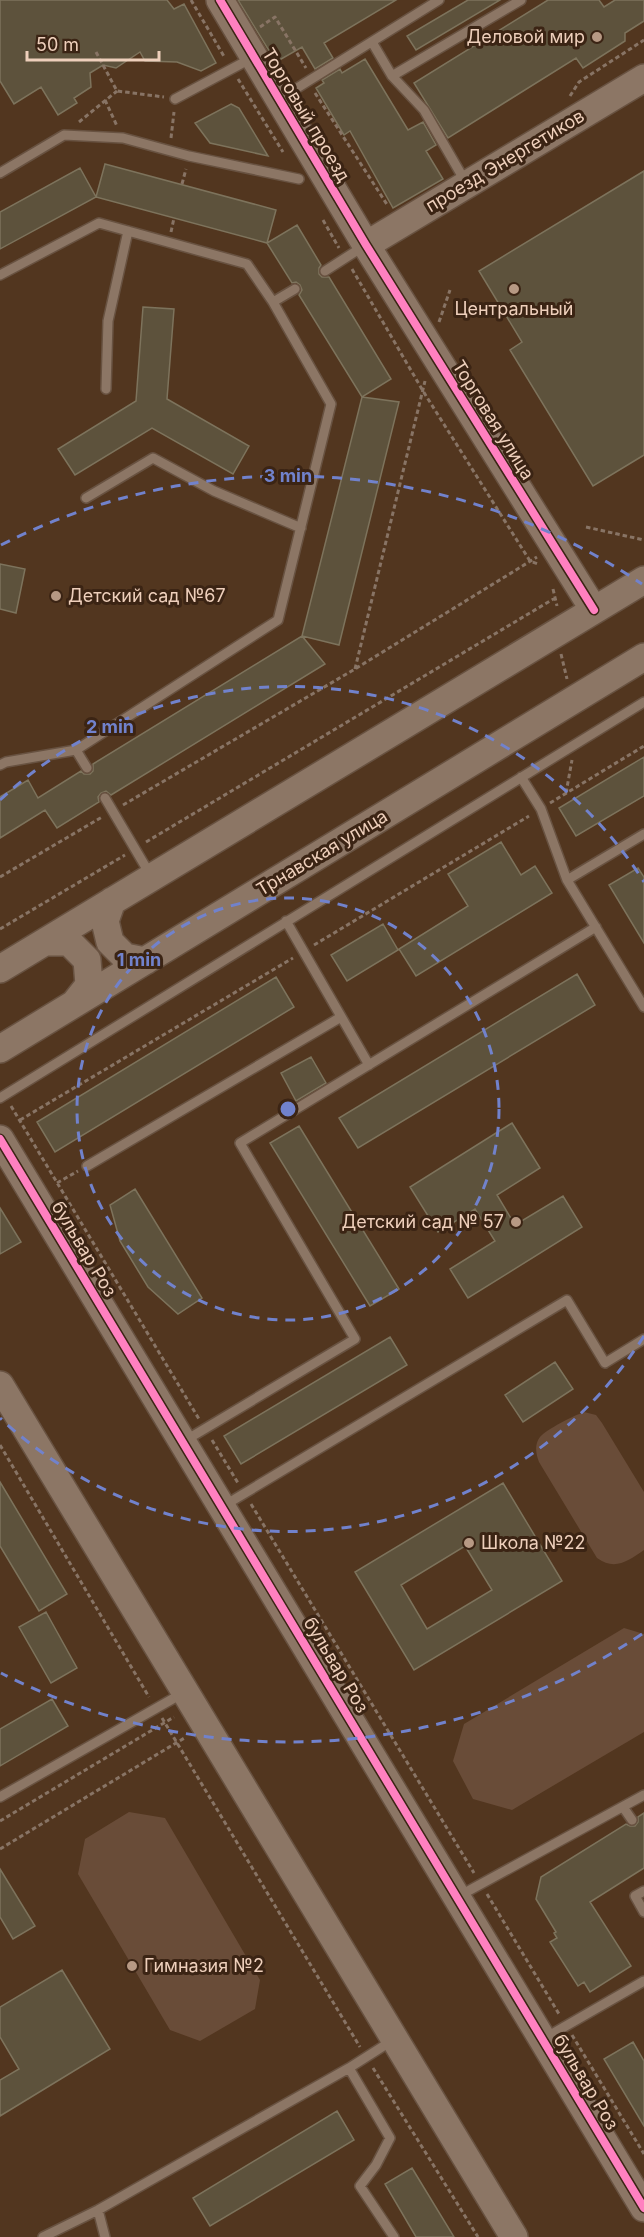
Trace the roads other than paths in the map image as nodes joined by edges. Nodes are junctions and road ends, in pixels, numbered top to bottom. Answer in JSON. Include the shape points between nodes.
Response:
{"nodes":[{"id":1,"x":220,"y":0,"type":"edge"},
{"id":2,"x":439,"y":0,"type":"edge"},
{"id":3,"x":521,"y":0,"type":"edge"},
{"id":4,"x":372,"y":42,"type":"junction"},
{"id":5,"x":243,"y":55,"type":"junction"},
{"id":6,"x":392,"y":76,"type":"junction"},
{"id":7,"x":644,"y":78,"type":"edge"},
{"id":8,"x":175,"y":99,"type":"road end"},
{"id":9,"x":279,"y":99,"type":"junction"},
{"id":10,"x":0,"y":173,"type":"edge"},
{"id":11,"x":299,"y":179,"type":"road end"},
{"id":12,"x":467,"y":184,"type":"junction"},
{"id":13,"x":128,"y":231,"type":"junction"},
{"id":14,"x":356,"y":252,"type":"junction"},
{"id":15,"x":325,"y":271,"type":"dead end"},
{"id":16,"x":0,"y":274,"type":"edge"},
{"id":17,"x":295,"y":289,"type":"dead end"},
{"id":18,"x":273,"y":302,"type":"junction"},
{"id":19,"x":106,"y":389,"type":"dead end"},
{"id":20,"x":86,"y":498,"type":"dead end"},
{"id":21,"x":301,"y":528,"type":"junction"},
{"id":22,"x":644,"y":580,"type":"edge"},
{"id":23,"x":594,"y":610,"type":"junction"},
{"id":24,"x":644,"y":657,"type":"edge"},
{"id":25,"x":644,"y":702,"type":"edge"},
{"id":26,"x":76,"y":750,"type":"junction"},
{"id":27,"x":0,"y":765,"type":"edge"},
{"id":28,"x":87,"y":768,"type":"dead end"},
{"id":29,"x":521,"y":777,"type":"junction"},
{"id":30,"x":105,"y":798,"type":"dead end"},
{"id":31,"x":644,"y":834,"type":"edge"},
{"id":32,"x":152,"y":877,"type":"junction"},
{"id":33,"x":567,"y":880,"type":"junction"},
{"id":34,"x":112,"y":902,"type":"junction"},
{"id":35,"x":286,"y":921,"type":"junction"},
{"id":36,"x":596,"y":927,"type":"junction"},
{"id":37,"x":45,"y":942,"type":"junction"},
{"id":38,"x":145,"y":961,"type":"junction"},
{"id":39,"x":0,"y":969,"type":"edge"},
{"id":40,"x":73,"y":1005,"type":"junction"},
{"id":41,"x":644,"y":1007,"type":"edge"},
{"id":42,"x":341,"y":1017,"type":"junction"},
{"id":43,"x":0,"y":1049,"type":"edge"},
{"id":44,"x":369,"y":1065,"type":"junction"},
{"id":45,"x":2,"y":1096,"type":"edge"},
{"id":46,"x":5,"y":1132,"type":"edge"},
{"id":47,"x":87,"y":1166,"type":"road end"},
{"id":48,"x":644,"y":1339,"type":"edge"},
{"id":49,"x":2,"y":1392,"type":"edge"},
{"id":50,"x":195,"y":1435,"type":"junction"},
{"id":51,"x":234,"y":1500,"type":"junction"},
{"id":52,"x":195,"y":1708,"type":"junction"},
{"id":53,"x":644,"y":1795,"type":"edge"},
{"id":54,"x":0,"y":1797,"type":"edge"},
{"id":55,"x":623,"y":1807,"type":"junction"},
{"id":56,"x":632,"y":1820,"type":"dead end"},
{"id":57,"x":644,"y":1891,"type":"edge"},
{"id":58,"x":457,"y":1897,"type":"junction"},
{"id":59,"x":644,"y":1912,"type":"edge"},
{"id":60,"x":644,"y":1981,"type":"edge"},
{"id":61,"x":395,"y":2039,"type":"junction"},
{"id":62,"x":543,"y":2039,"type":"junction"},
{"id":63,"x":349,"y":2068,"type":"junction"},
{"id":64,"x":644,"y":2208,"type":"edge"},
{"id":65,"x":98,"y":2210,"type":"junction"},
{"id":66,"x":43,"y":2237,"type":"edge"},
{"id":67,"x":105,"y":2237,"type":"edge"},
{"id":68,"x":394,"y":2237,"type":"edge"},
{"id":69,"x":514,"y":2237,"type":"edge"}],
"edges":[{"from":1,"to":5,"type":"street","name":"Торговый проезд"},
{"from":2,"to":4,"type":"lane"},
{"from":3,"to":6,"type":"lane"},
{"from":4,"to":6,"type":"lane"},
{"from":4,"to":9,"type":"lane"},
{"from":5,"to":8,"type":"lane"},
{"from":5,"to":9,"type":"street","name":"Торговый проезд"},
{"from":6,"to":12,"type":"lane","via":[[424,110]]},
{"from":7,"to":12,"type":"street","name":"проезд Энергетиков"},
{"from":9,"to":14,"type":"street","name":"Торговый проезд"},
{"from":10,"to":11,"type":"lane","via":[[64,135],[123,138]]},
{"from":12,"to":14,"type":"street","name":"проезд Энергетиков"},
{"from":13,"to":16,"type":"lane","via":[[99,223]]},
{"from":13,"to":18,"type":"lane","via":[[247,264]]},
{"from":13,"to":19,"type":"lane","via":[[108,321]]},
{"from":14,"to":15,"type":"lane"},
{"from":14,"to":23,"type":"street","name":"Торговая улица","via":[[431,348]]},
{"from":17,"to":18,"type":"lane"},
{"from":18,"to":21,"type":"lane","via":[[331,404]]},
{"from":20,"to":21,"type":"lane","via":[[153,458],[214,491]]},
{"from":21,"to":26,"type":"lane","via":[[278,620]]},
{"from":22,"to":23,"type":"street"},
{"from":23,"to":32,"type":"street"},
{"from":24,"to":38,"type":"street","name":"Трнавская улица"},
{"from":25,"to":29,"type":"lane"},
{"from":26,"to":27,"type":"lane"},
{"from":26,"to":28,"type":"lane"},
{"from":29,"to":33,"type":"lane","via":[[541,808]]},
{"from":29,"to":35,"type":"lane"},
{"from":30,"to":32,"type":"lane"},
{"from":31,"to":33,"type":"lane"},
{"from":32,"to":34,"type":"street"},
{"from":33,"to":36,"type":"lane"},
{"from":34,"to":37,"type":"street"},
{"from":34,"to":38,"type":"street","via":[[105,921],[110,942],[125,957]]},
{"from":35,"to":42,"type":"lane"},
{"from":35,"to":45,"type":"lane"},
{"from":36,"to":41,"type":"lane"},
{"from":36,"to":44,"type":"lane"},
{"from":37,"to":39,"type":"street"},
{"from":37,"to":40,"type":"street","via":[[69,942],[87,960],[89,985]]},
{"from":38,"to":40,"type":"street","name":"Трнавская улица"},
{"from":40,"to":43,"type":"street","name":"Трнавская улица"},
{"from":42,"to":44,"type":"lane"},
{"from":42,"to":47,"type":"lane"},
{"from":44,"to":50,"type":"lane","via":[[240,1143],[355,1339]]},
{"from":46,"to":50,"type":"street","name":"бульвар Роз"},
{"from":48,"to":51,"type":"lane","via":[[605,1363],[567,1300]]},
{"from":49,"to":52,"type":"street"},
{"from":50,"to":51,"type":"street","name":"бульвар Роз"},
{"from":51,"to":58,"type":"street","name":"бульвар Роз"},
{"from":52,"to":54,"type":"lane","via":[[156,1709]]},
{"from":52,"to":61,"type":"street"},
{"from":53,"to":55,"type":"lane"},
{"from":55,"to":56,"type":"lane"},
{"from":55,"to":58,"type":"lane"},
{"from":57,"to":59,"type":"lane","via":[[635,1896]]},
{"from":58,"to":62,"type":"street","name":"бульвар Роз"},
{"from":60,"to":62,"type":"lane"},
{"from":61,"to":63,"type":"lane"},
{"from":61,"to":69,"type":"street"},
{"from":62,"to":64,"type":"street","name":"бульвар Роз"},
{"from":63,"to":65,"type":"lane"},
{"from":63,"to":68,"type":"lane","via":[[390,2138],[360,2186]]},
{"from":65,"to":66,"type":"lane"},
{"from":65,"to":67,"type":"lane"}]}
